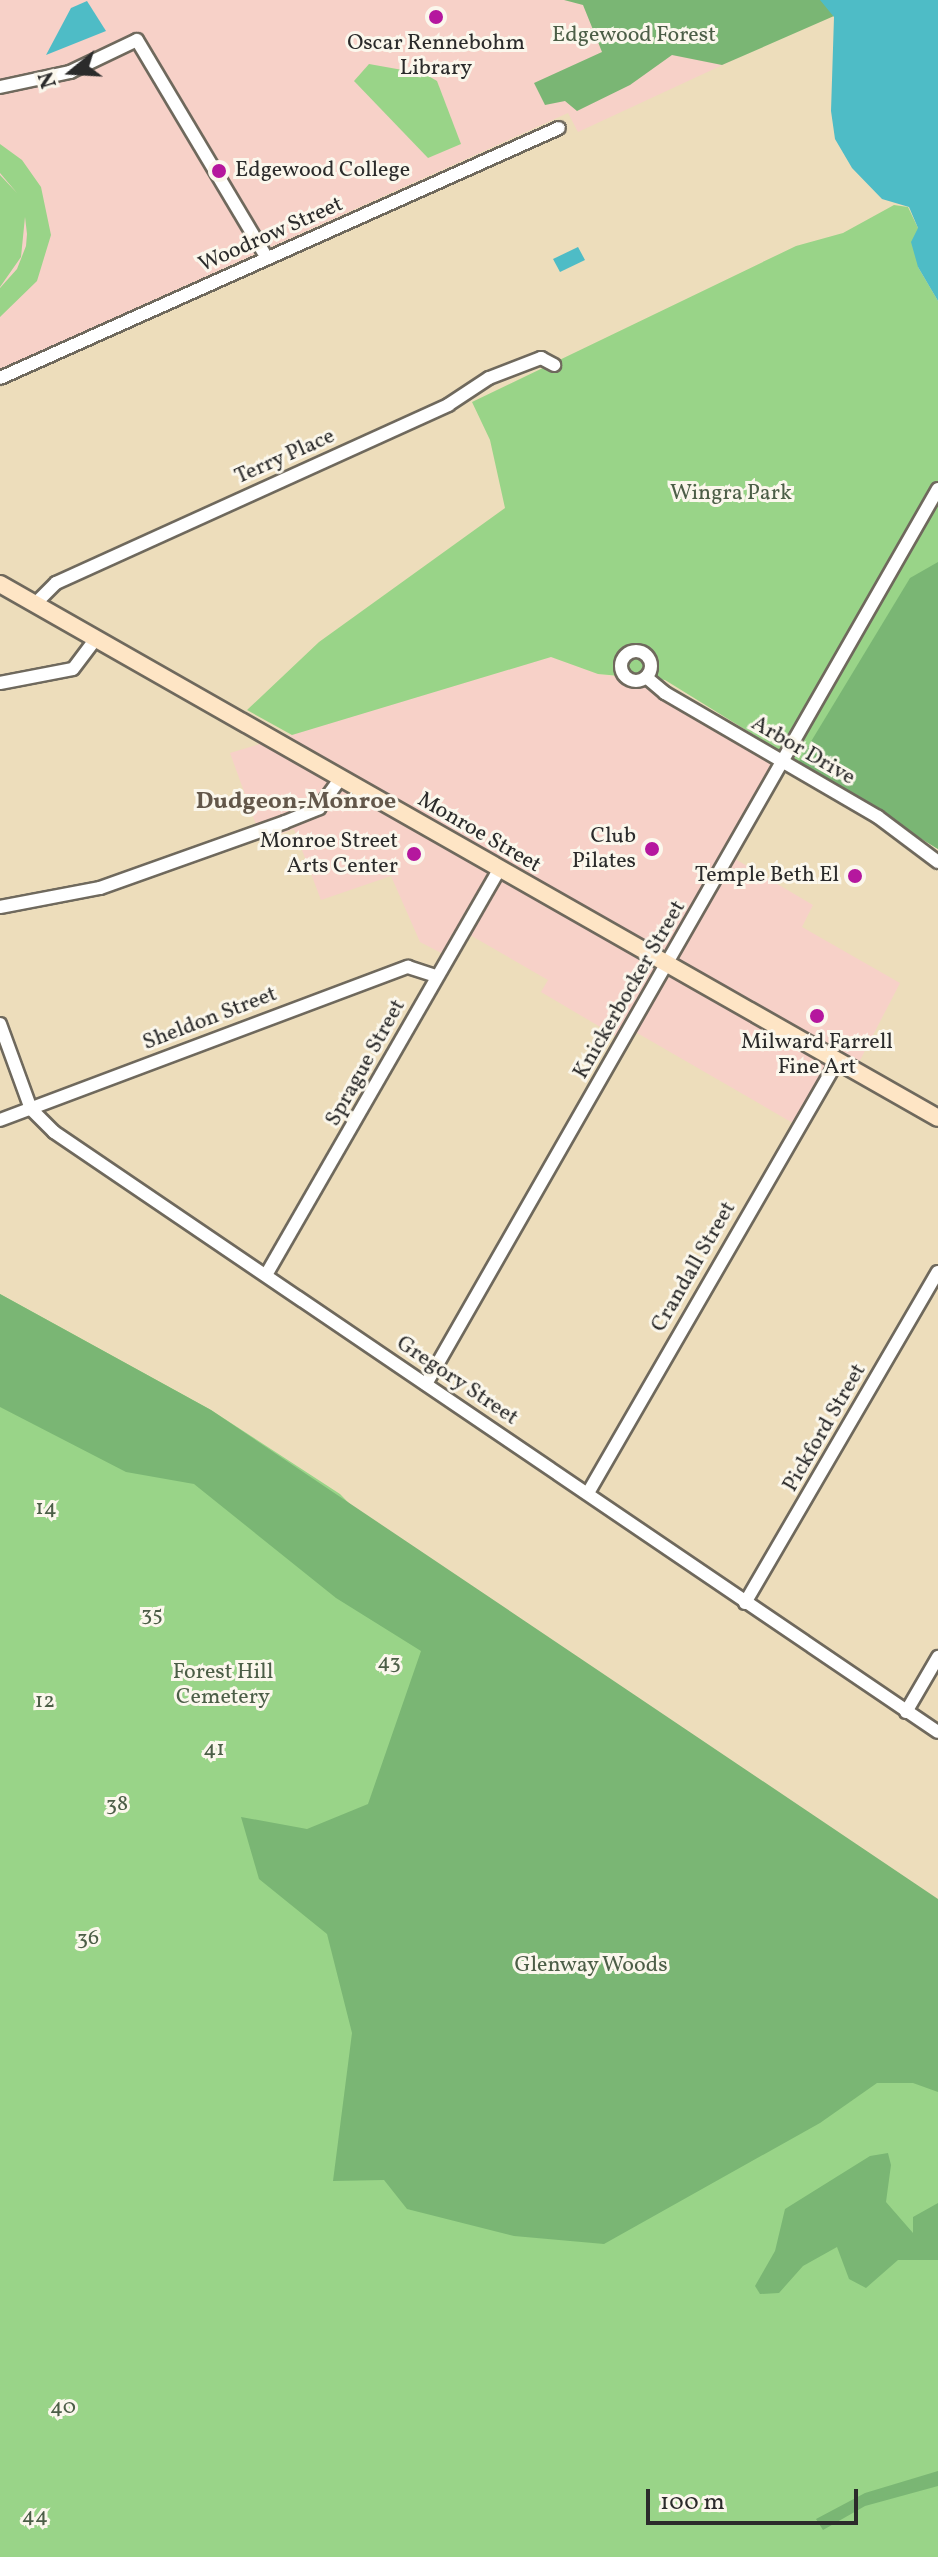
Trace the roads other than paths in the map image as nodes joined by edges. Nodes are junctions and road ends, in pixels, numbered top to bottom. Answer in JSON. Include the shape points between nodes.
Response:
{"nodes":[{"id":1,"x":0,"y":87,"type":"edge"},
{"id":2,"x":559,"y":128,"type":"dead end"},
{"id":3,"x":267,"y":258,"type":"junction"},
{"id":4,"x":554,"y":365,"type":"dead end"},
{"id":5,"x":0,"y":378,"type":"edge"},
{"id":6,"x":938,"y":489,"type":"edge"},
{"id":7,"x":0,"y":584,"type":"edge"},
{"id":8,"x":35,"y":604,"type":"junction"},
{"id":9,"x":96,"y":639,"type":"junction"},
{"id":10,"x":646,"y":677,"type":"dead end"},
{"id":11,"x":0,"y":683,"type":"edge"},
{"id":12,"x":782,"y":762,"type":"junction"},
{"id":13,"x":340,"y":779,"type":"junction"},
{"id":14,"x":938,"y":862,"type":"edge"},
{"id":15,"x":499,"y":870,"type":"junction"},
{"id":16,"x":0,"y":907,"type":"edge"},
{"id":17,"x":670,"y":964,"type":"junction"},
{"id":18,"x":435,"y":976,"type":"junction"},
{"id":19,"x":0,"y":1024,"type":"edge"},
{"id":20,"x":837,"y":1061,"type":"junction"},
{"id":21,"x":31,"y":1109,"type":"junction"},
{"id":22,"x":938,"y":1118,"type":"edge"},
{"id":23,"x":0,"y":1120,"type":"edge"},
{"id":24,"x":938,"y":1272,"type":"edge"},
{"id":25,"x":266,"y":1275,"type":"junction"},
{"id":26,"x":426,"y":1384,"type":"junction"},
{"id":27,"x":588,"y":1493,"type":"junction"},
{"id":28,"x":745,"y":1603,"type":"junction"},
{"id":29,"x":938,"y":1657,"type":"edge"},
{"id":30,"x":906,"y":1712,"type":"junction"},
{"id":31,"x":938,"y":1732,"type":"edge"}],
"edges":[{"from":1,"to":3,"type":"street","via":[[70,72],[137,40]]},
{"from":2,"to":3,"type":"street","name":"Woodrow Street"},
{"from":3,"to":5,"type":"street","name":"Woodrow Street"},
{"from":4,"to":8,"type":"street","name":"Terry Place","via":[[541,358],[489,378],[448,405],[56,583]]},
{"from":6,"to":12,"type":"street","name":"Knickerbocker Street"},
{"from":7,"to":8,"type":"main road","name":"Monroe Street"},
{"from":8,"to":9,"type":"main road","name":"Monroe Street"},
{"from":9,"to":11,"type":"street","via":[[73,669]]},
{"from":9,"to":13,"type":"main road","name":"Monroe Street"},
{"from":10,"to":12,"type":"street","name":"Arbor Drive"},
{"from":12,"to":14,"type":"street","name":"Arbor Drive","via":[[878,817]]},
{"from":12,"to":17,"type":"street","name":"Knickerbocker Street"},
{"from":13,"to":15,"type":"main road","name":"Monroe Street"},
{"from":13,"to":16,"type":"street","via":[[328,800],[285,822],[100,888]]},
{"from":15,"to":17,"type":"main road","name":"Monroe Street"},
{"from":15,"to":18,"type":"street","name":"Sprague Street"},
{"from":17,"to":20,"type":"main road","name":"Monroe Street"},
{"from":17,"to":26,"type":"street","name":"Knickerbocker Street"},
{"from":18,"to":21,"type":"street","name":"Sheldon Street","via":[[408,967]]},
{"from":18,"to":25,"type":"street","name":"Sprague Street"},
{"from":19,"to":21,"type":"street","name":"Gregory Street"},
{"from":20,"to":22,"type":"main road","name":"Monroe Street"},
{"from":20,"to":27,"type":"street","name":"Crandall Street"},
{"from":21,"to":23,"type":"street","name":"Sheldon Street"},
{"from":21,"to":25,"type":"street","name":"Gregory Street","via":[[54,1132]]},
{"from":24,"to":28,"type":"street","name":"Pickford Street"},
{"from":25,"to":26,"type":"street","name":"Gregory Street"},
{"from":26,"to":27,"type":"street","name":"Gregory Street"},
{"from":27,"to":28,"type":"street","name":"Gregory Street"},
{"from":28,"to":30,"type":"street","name":"Gregory Street"},
{"from":29,"to":30,"type":"street"},
{"from":30,"to":31,"type":"street","name":"Gregory Street"}]}
